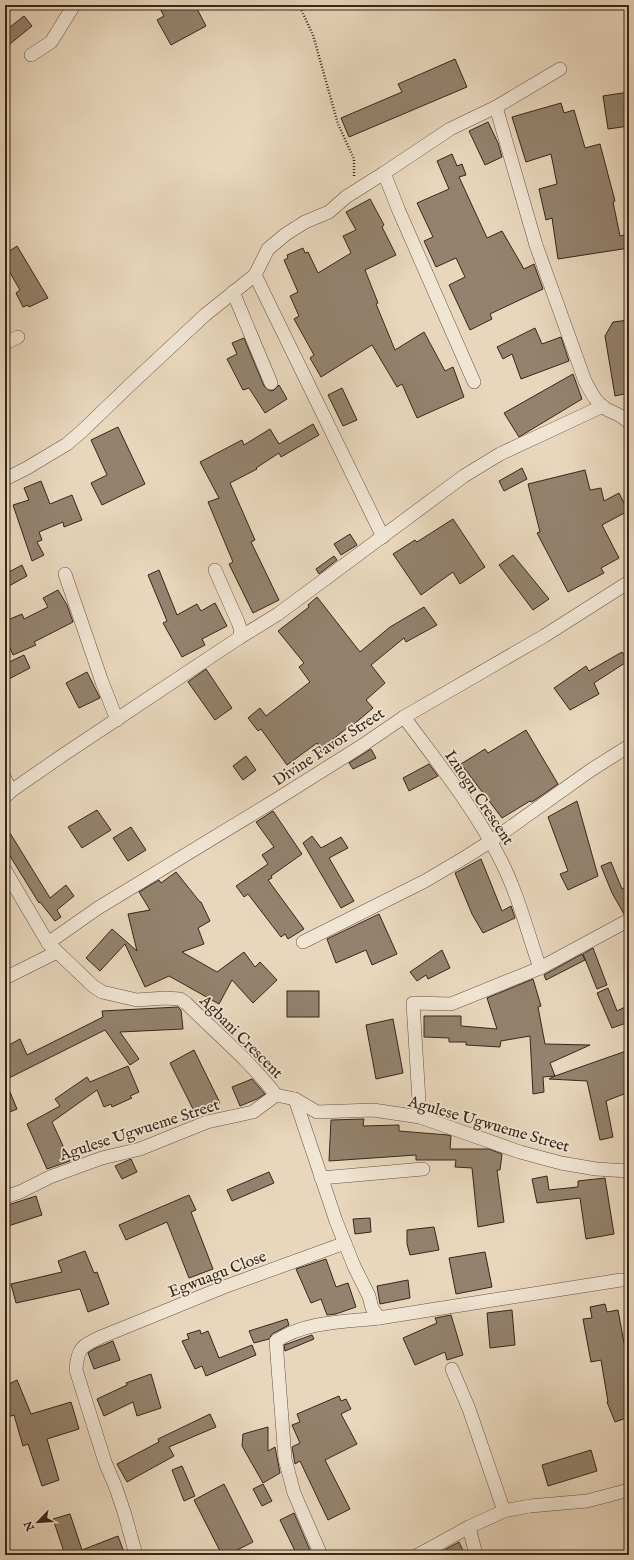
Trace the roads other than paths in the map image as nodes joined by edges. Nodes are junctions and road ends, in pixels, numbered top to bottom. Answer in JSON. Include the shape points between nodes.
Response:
{"nodes":[{"id":1,"x":74,"y":5,"type":"edge"},
{"id":2,"x":31,"y":55,"type":"dead end"},
{"id":3,"x":560,"y":70,"type":"dead end"},
{"id":4,"x":496,"y":107,"type":"junction"},
{"id":5,"x":384,"y":173,"type":"junction"},
{"id":6,"x":255,"y":275,"type":"junction"},
{"id":7,"x":233,"y":292,"type":"junction"},
{"id":8,"x":18,"y":337,"type":"dead end"},
{"id":9,"x":5,"y":343,"type":"edge"},
{"id":10,"x":474,"y":382,"type":"dead end"},
{"id":11,"x":270,"y":383,"type":"dead end"},
{"id":12,"x":603,"y":406,"type":"junction"},
{"id":13,"x":627,"y":418,"type":"edge"},
{"id":14,"x":5,"y":479,"type":"edge"},
{"id":15,"x":383,"y":537,"type":"junction"},
{"id":16,"x":215,"y":570,"type":"dead end"},
{"id":17,"x":65,"y":574,"type":"dead end"},
{"id":18,"x":629,"y":582,"type":"edge"},
{"id":19,"x":239,"y":638,"type":"junction"},
{"id":20,"x":404,"y":718,"type":"junction"},
{"id":21,"x":117,"y":720,"type":"junction"},
{"id":22,"x":629,"y":746,"type":"edge"},
{"id":23,"x":5,"y":779,"type":"edge"},
{"id":24,"x":8,"y":794,"type":"edge"},
{"id":25,"x":491,"y":841,"type":"junction"},
{"id":26,"x":5,"y":870,"type":"edge"},
{"id":27,"x":629,"y":920,"type":"edge"},
{"id":28,"x":303,"y":942,"type":"dead end"},
{"id":29,"x":52,"y":948,"type":"junction"},
{"id":30,"x":540,"y":968,"type":"junction"},
{"id":31,"x":5,"y":978,"type":"edge"},
{"id":32,"x":276,"y":1095,"type":"junction"},
{"id":33,"x":295,"y":1099,"type":"junction"},
{"id":34,"x":420,"y":1118,"type":"junction"},
{"id":35,"x":423,"y":1170,"type":"dead end"},
{"id":36,"x":629,"y":1171,"type":"edge"},
{"id":37,"x":322,"y":1178,"type":"junction"},
{"id":38,"x":5,"y":1197,"type":"edge"},
{"id":39,"x":345,"y":1244,"type":"junction"},
{"id":40,"x":621,"y":1280,"type":"dead end"},
{"id":41,"x":379,"y":1318,"type":"junction"},
{"id":42,"x":452,"y":1369,"type":"dead end"},
{"id":43,"x":629,"y":1490,"type":"edge"},
{"id":44,"x":504,"y":1511,"type":"junction"},
{"id":45,"x":470,"y":1527,"type":"junction"},
{"id":46,"x":136,"y":1555,"type":"edge"},
{"id":47,"x":322,"y":1555,"type":"edge"},
{"id":48,"x":418,"y":1555,"type":"edge"},
{"id":49,"x":476,"y":1555,"type":"edge"}],
"edges":[{"from":1,"to":2,"type":"street","via":[[50,42]]},
{"from":3,"to":4,"type":"street"},
{"from":4,"to":5,"type":"street","via":[[450,130]]},
{"from":4,"to":12,"type":"street","via":[[536,245],[586,381],[594,398]]},
{"from":5,"to":6,"type":"street","via":[[346,197],[329,212],[305,222],[286,234],[268,249]]},
{"from":5,"to":10,"type":"street"},
{"from":6,"to":7,"type":"street"},
{"from":6,"to":15,"type":"street"},
{"from":7,"to":11,"type":"street"},
{"from":7,"to":14,"type":"street","via":[[205,315],[81,432],[53,452]]},
{"from":8,"to":9,"type":"street"},
{"from":12,"to":13,"type":"street"},
{"from":12,"to":15,"type":"street","via":[[500,454],[464,476]]},
{"from":15,"to":19,"type":"street","via":[[278,614]]},
{"from":16,"to":19,"type":"street","via":[[238,622],[241,632]]},
{"from":17,"to":21,"type":"street"},
{"from":18,"to":20,"type":"street","name":"Divine Favor Street","via":[[544,636]]},
{"from":19,"to":21,"type":"street"},
{"from":20,"to":25,"type":"street","name":"Izuogu Crescent","via":[[467,802]]},
{"from":20,"to":29,"type":"street","name":"Divine Favor Street","via":[[98,908]]},
{"from":21,"to":24,"type":"street"},
{"from":22,"to":25,"type":"street"},
{"from":23,"to":24,"type":"street"},
{"from":25,"to":28,"type":"street","via":[[424,881]]},
{"from":25,"to":30,"type":"street","name":"Izuogu Crescent","via":[[517,898]]},
{"from":26,"to":29,"type":"street","name":"Agbani Crescent"},
{"from":27,"to":30,"type":"street"},
{"from":29,"to":31,"type":"street","name":"Divine Favor Street"},
{"from":29,"to":32,"type":"street","name":"Agbani Crescent","via":[[102,992],[137,1000],[165,998],[186,1003],[265,1080]]},
{"from":30,"to":34,"type":"street","via":[[452,1004],[413,1003]]},
{"from":32,"to":33,"type":"street","name":"Agulese Ugwueme Street"},
{"from":32,"to":38,"type":"street","name":"Agulese Ugwueme Street","via":[[254,1112],[207,1122],[140,1149],[102,1158],[50,1177]]},
{"from":33,"to":34,"type":"street","name":"Agulese Ugwueme Street","via":[[317,1112],[373,1110]]},
{"from":33,"to":37,"type":"street"},
{"from":34,"to":36,"type":"street","name":"Agulese Ugwueme Street","via":[[561,1163]]},
{"from":35,"to":37,"type":"street"},
{"from":37,"to":39,"type":"street"},
{"from":39,"to":41,"type":"street","via":[[372,1308]]},
{"from":39,"to":46,"type":"street","name":"Egwuagu Close","via":[[224,1287],[101,1337],[84,1345],[79,1352],[76,1370]]},
{"from":40,"to":41,"type":"street"},
{"from":41,"to":47,"type":"street","via":[[311,1325],[276,1341],[285,1459],[294,1493]]},
{"from":42,"to":44,"type":"street","via":[[469,1409]]},
{"from":43,"to":44,"type":"street","via":[[587,1501]]},
{"from":44,"to":45,"type":"street"},
{"from":45,"to":48,"type":"street"},
{"from":45,"to":49,"type":"street"}]}
